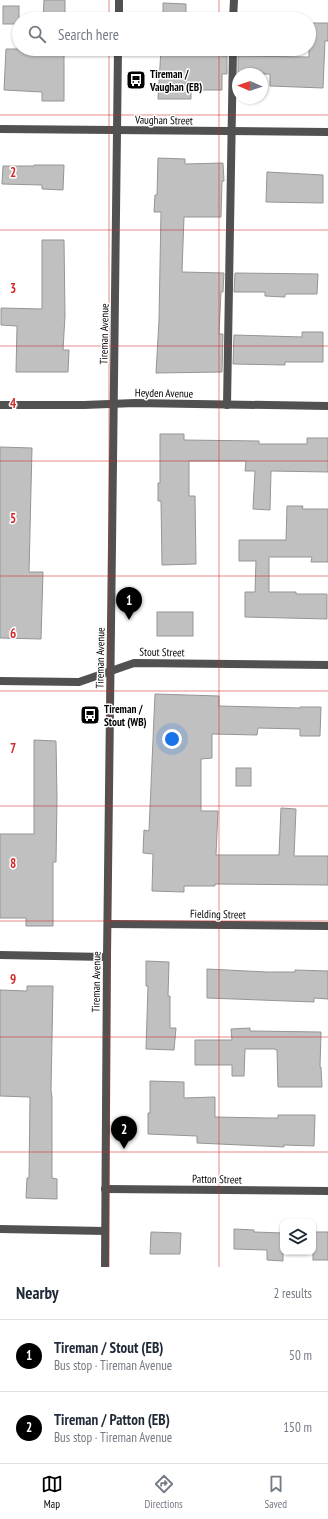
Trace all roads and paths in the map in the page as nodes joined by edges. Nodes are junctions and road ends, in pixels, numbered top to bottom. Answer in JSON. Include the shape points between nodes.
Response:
{"nodes":[{"id":1,"x":119,"y":0,"type":"edge"},
{"id":2,"x":234,"y":0,"type":"edge"},
{"id":3,"x":119,"y":12,"type":"edge"},
{"id":4,"x":234,"y":12,"type":"edge"},
{"id":5,"x":118,"y":56,"type":"edge"},
{"id":6,"x":233,"y":56,"type":"edge"},
{"id":7,"x":0,"y":129,"type":"edge"},
{"id":8,"x":117,"y":130,"type":"junction"},
{"id":9,"x":231,"y":131,"type":"junction"},
{"id":10,"x":328,"y":132,"type":"edge"},
{"id":11,"x":114,"y":404,"type":"junction"},
{"id":12,"x":0,"y":405,"type":"edge"},
{"id":13,"x":227,"y":405,"type":"junction"},
{"id":14,"x":328,"y":406,"type":"edge"},
{"id":15,"x":328,"y":665,"type":"edge"},
{"id":16,"x":110,"y":670,"type":"junction"},
{"id":17,"x":0,"y":681,"type":"edge"},
{"id":18,"x":108,"y":924,"type":"junction"},
{"id":19,"x":328,"y":926,"type":"edge"},
{"id":20,"x":0,"y":954,"type":"edge"},
{"id":21,"x":107,"y":957,"type":"junction"},
{"id":22,"x":105,"y":1189,"type":"junction"},
{"id":23,"x":328,"y":1191,"type":"edge"},
{"id":24,"x":0,"y":1230,"type":"edge"},
{"id":25,"x":105,"y":1231,"type":"junction"},
{"id":26,"x":105,"y":1267,"type":"edge"}],
"edges":[{"from":1,"to":3,"type":"street"},
{"from":2,"to":4,"type":"street"},
{"from":5,"to":8,"type":"street","name":"Tireman Avenue"},
{"from":6,"to":9,"type":"street"},
{"from":7,"to":8,"type":"street","name":"Vaughan Street"},
{"from":8,"to":9,"type":"street","name":"Vaughan Street"},
{"from":8,"to":11,"type":"street","name":"Tireman Avenue"},
{"from":9,"to":10,"type":"street","name":"Vaughan Street"},
{"from":9,"to":13,"type":"street"},
{"from":11,"to":12,"type":"street","name":"Heyden Avenue"},
{"from":11,"to":13,"type":"street","name":"Heyden Avenue"},
{"from":11,"to":16,"type":"street","name":"Tireman Avenue"},
{"from":13,"to":14,"type":"street","name":"Heyden Avenue"},
{"from":15,"to":16,"type":"street","name":"Stout Street","via":[[134,663]]},
{"from":16,"to":17,"type":"street","name":"Stout Street","via":[[79,682]]},
{"from":16,"to":18,"type":"street","name":"Tireman Avenue"},
{"from":18,"to":19,"type":"street","name":"Fielding Street"},
{"from":18,"to":21,"type":"street","name":"Tireman Avenue"},
{"from":20,"to":21,"type":"street"},
{"from":21,"to":22,"type":"street","name":"Tireman Avenue"},
{"from":22,"to":23,"type":"street","name":"Patton Street"},
{"from":22,"to":25,"type":"street","name":"Tireman Avenue"},
{"from":24,"to":25,"type":"street"},
{"from":25,"to":26,"type":"street","name":"Tireman Avenue"}]}
